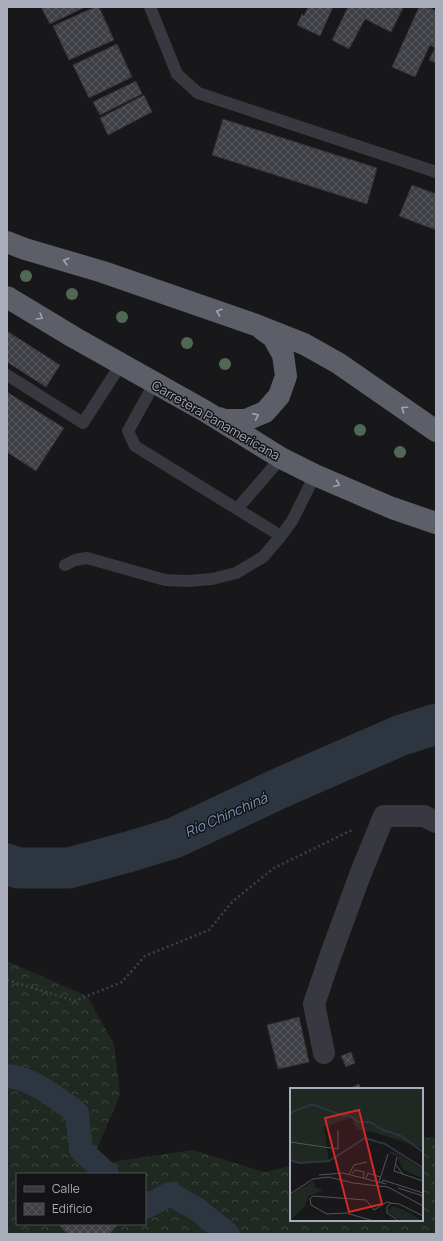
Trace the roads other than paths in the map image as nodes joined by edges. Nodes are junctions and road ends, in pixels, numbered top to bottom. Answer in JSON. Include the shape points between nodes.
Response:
{"nodes":[{"id":1,"x":150,"y":7,"type":"edge"},
{"id":2,"x":436,"y":172,"type":"edge"},
{"id":3,"x":7,"y":242,"type":"edge"},
{"id":4,"x":7,"y":296,"type":"edge"},
{"id":5,"x":256,"y":325,"type":"junction"},
{"id":6,"x":121,"y":364,"type":"junction"},
{"id":7,"x":7,"y":375,"type":"edge"},
{"id":8,"x":154,"y":384,"type":"junction"},
{"id":9,"x":205,"y":412,"type":"junction"},
{"id":10,"x":436,"y":432,"type":"edge"},
{"id":11,"x":281,"y":458,"type":"junction"},
{"id":12,"x":316,"y":475,"type":"junction"},
{"id":13,"x":237,"y":509,"type":"junction"},
{"id":14,"x":436,"y":523,"type":"edge"},
{"id":15,"x":281,"y":536,"type":"junction"},
{"id":16,"x":65,"y":565,"type":"dead end"},
{"id":17,"x":436,"y":822,"type":"edge"},
{"id":18,"x":324,"y":1053,"type":"dead end"}],
"edges":[{"from":1,"to":2,"type":"lane","via":[[177,74],[198,92]]},
{"from":5,"to":3,"type":"highway","one_way":true},
{"from":4,"to":6,"type":"highway","name":"Carretera Panamericana","one_way":true},
{"from":9,"to":5,"type":"highway","one_way":true,"via":[[224,420],[246,420],[265,412],[279,396],[286,376],[283,355],[273,337]]},
{"from":10,"to":5,"type":"highway","one_way":true,"via":[[338,363],[304,344]]},
{"from":6,"to":7,"type":"lane","via":[[83,423]]},
{"from":6,"to":8,"type":"highway","name":"Carretera Panamericana"},
{"from":8,"to":9,"type":"highway","name":"Carretera Panamericana"},
{"from":8,"to":13,"type":"lane","via":[[128,430],[135,446]]},
{"from":9,"to":11,"type":"highway","name":"Carretera Panamericana"},
{"from":11,"to":12,"type":"highway","name":"Carretera Panamericana"},
{"from":11,"to":13,"type":"lane"},
{"from":12,"to":14,"type":"highway","name":"Carretera Panamericana","one_way":true,"via":[[392,508]]},
{"from":12,"to":15,"type":"lane","via":[[292,521]]},
{"from":13,"to":15,"type":"lane"},
{"from":15,"to":16,"type":"lane","via":[[263,557],[236,573],[212,579],[165,580],[88,558]]},
{"from":17,"to":18,"type":"street","via":[[424,816],[384,816],[314,1004]]}]}
